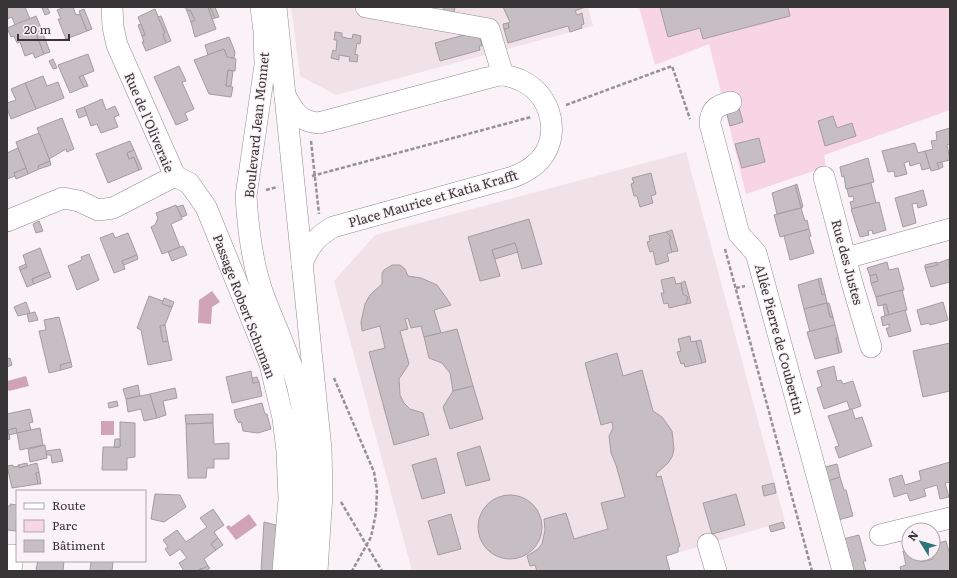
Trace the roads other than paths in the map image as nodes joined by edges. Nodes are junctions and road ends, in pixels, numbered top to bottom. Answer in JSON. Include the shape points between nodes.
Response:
{"nodes":[{"id":1,"x":112,"y":7,"type":"edge"},
{"id":2,"x":261,"y":7,"type":"edge"},
{"id":3,"x":276,"y":7,"type":"edge"},
{"id":4,"x":366,"y":7,"type":"edge"},
{"id":5,"x":503,"y":75,"type":"junction"},
{"id":6,"x":286,"y":95,"type":"junction"},
{"id":7,"x":731,"y":102,"type":"dead end"},
{"id":8,"x":175,"y":176,"type":"junction"},
{"id":9,"x":824,"y":177,"type":"dead end"},
{"id":10,"x":7,"y":221,"type":"edge"},
{"id":11,"x":950,"y":229,"type":"edge"},
{"id":12,"x":846,"y":258,"type":"junction"},
{"id":13,"x":302,"y":264,"type":"junction"},
{"id":14,"x":872,"y":347,"type":"dead end"},
{"id":15,"x":950,"y":518,"type":"edge"},
{"id":16,"x":880,"y":535,"type":"dead end"},
{"id":17,"x":708,"y":544,"type":"dead end"},
{"id":18,"x":7,"y":555,"type":"edge"},
{"id":19,"x":11,"y":571,"type":"edge"},
{"id":20,"x":283,"y":571,"type":"edge"},
{"id":21,"x":302,"y":571,"type":"edge"},
{"id":22,"x":317,"y":571,"type":"edge"},
{"id":23,"x":716,"y":571,"type":"edge"},
{"id":24,"x":843,"y":571,"type":"edge"}],
"edges":[{"from":1,"to":8,"type":"street","name":"Rue de l'Oliveraie","via":[[117,45]]},
{"from":2,"to":21,"type":"street","name":"Boulevard Jean Monnet","via":[[265,65],[246,196],[253,258],[262,293],[286,349],[303,413],[307,494]]},
{"from":3,"to":6,"type":"street","name":"Boulevard Jean Monnet"},
{"from":4,"to":5,"type":"street","via":[[489,29]]},
{"from":5,"to":6,"type":"street","via":[[319,123],[300,117],[291,107]]},
{"from":5,"to":13,"type":"street","name":"Place Maurice et Katia Krafft","via":[[526,83],[537,91],[549,111],[552,128],[550,141],[536,164],[514,177],[332,227],[313,243]]},
{"from":6,"to":13,"type":"street","name":"Boulevard Jean Monnet"},
{"from":7,"to":24,"type":"street","name":"Allée Pierre de Coubertin","via":[[715,108],[710,115],[710,124],[739,234],[756,253]]},
{"from":8,"to":10,"type":"street","name":"Rue de l'Oliveraie","via":[[114,208],[98,210],[79,201],[63,198]]},
{"from":8,"to":20,"type":"street","name":"Passage Robert Schuman","via":[[188,183],[206,207],[270,364],[283,418],[287,452],[289,499]]},
{"from":9,"to":12,"type":"street","name":"Rue des Justes"},
{"from":11,"to":12,"type":"street"},
{"from":12,"to":14,"type":"street","name":"Rue des Justes"},
{"from":13,"to":22,"type":"street","name":"Boulevard Jean Monnet","via":[[321,449],[322,494]]},
{"from":15,"to":16,"type":"street"},
{"from":17,"to":23,"type":"street"},
{"from":18,"to":19,"type":"street","via":[[13,555]]}]}
